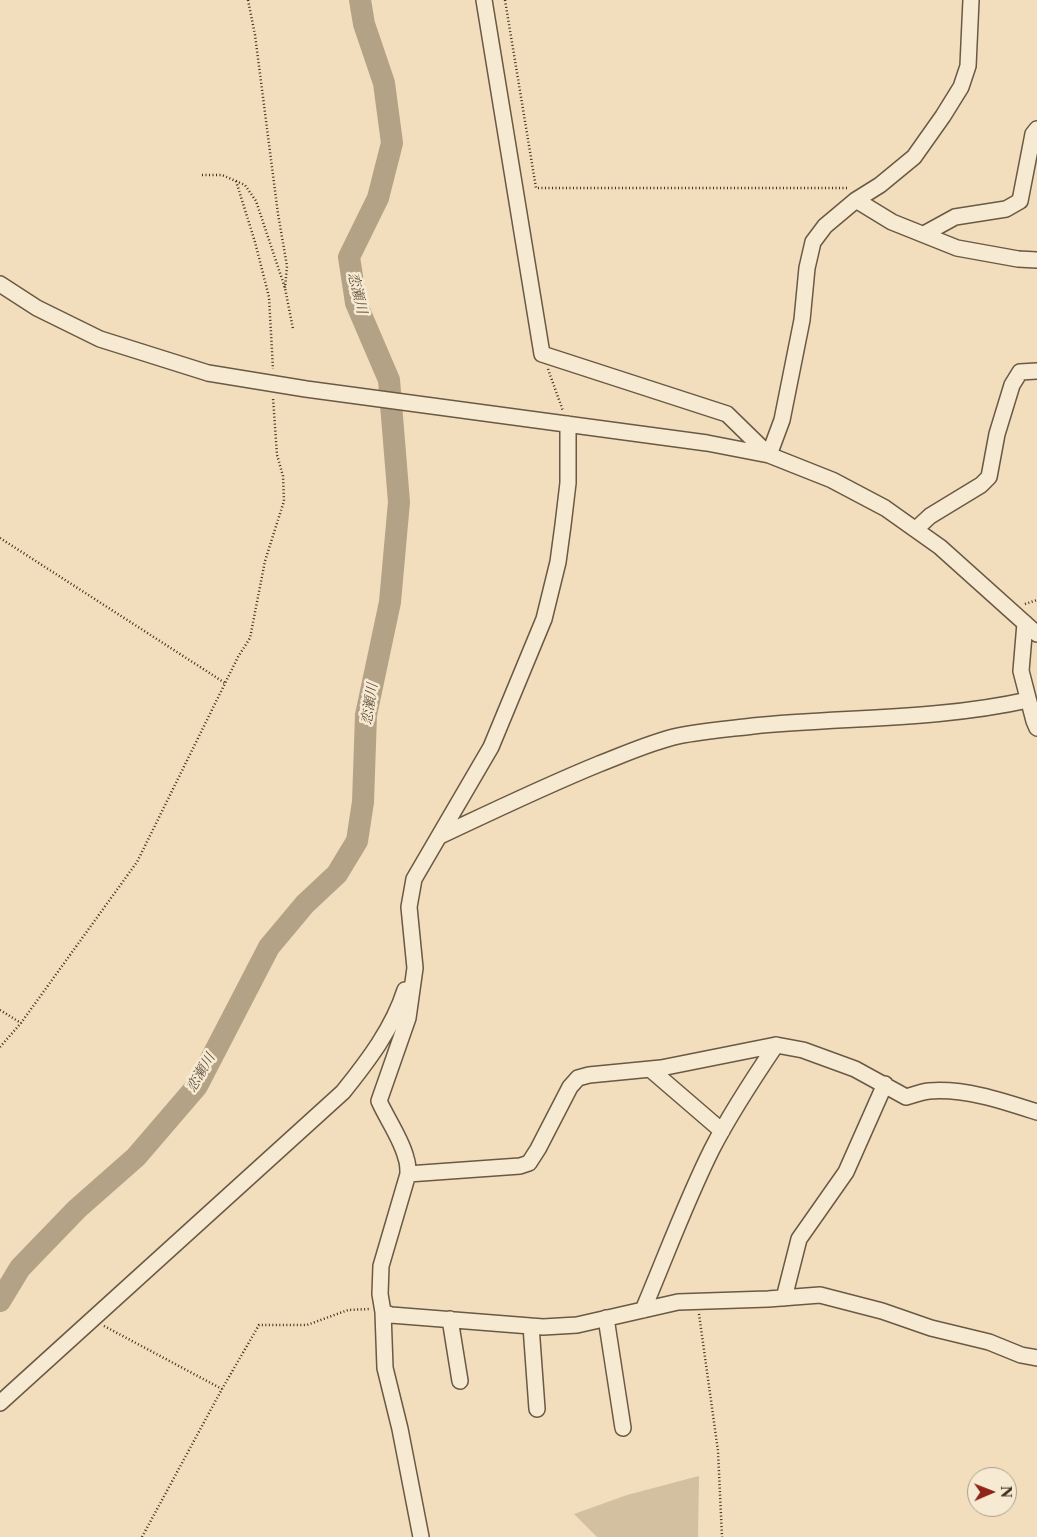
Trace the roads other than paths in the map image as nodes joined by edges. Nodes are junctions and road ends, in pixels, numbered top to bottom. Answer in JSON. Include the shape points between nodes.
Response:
{"nodes":[{"id":1,"x":484,"y":0,"type":"edge"},
{"id":2,"x":971,"y":0,"type":"edge"},
{"id":3,"x":1037,"y":130,"type":"edge"},
{"id":4,"x":856,"y":200,"type":"junction"},
{"id":5,"x":924,"y":234,"type":"junction"},
{"id":6,"x":1037,"y":260,"type":"edge"},
{"id":7,"x":0,"y":284,"type":"edge"},
{"id":8,"x":1037,"y":371,"type":"edge"},
{"id":9,"x":568,"y":424,"type":"junction"},
{"id":10,"x":769,"y":455,"type":"junction"},
{"id":11,"x":916,"y":529,"type":"junction"},
{"id":12,"x":1025,"y":623,"type":"junction"},
{"id":13,"x":1037,"y":634,"type":"edge"},
{"id":14,"x":1028,"y":700,"type":"junction"},
{"id":15,"x":1037,"y":728,"type":"edge"},
{"id":16,"x":440,"y":836,"type":"junction"},
{"id":17,"x":415,"y":968,"type":"junction"},
{"id":18,"x":776,"y":1045,"type":"junction"},
{"id":19,"x":650,"y":1069,"type":"junction"},
{"id":20,"x":885,"y":1084,"type":"junction"},
{"id":21,"x":1037,"y":1112,"type":"edge"},
{"id":22,"x":722,"y":1131,"type":"junction"},
{"id":23,"x":408,"y":1174,"type":"junction"},
{"id":24,"x":784,"y":1298,"type":"junction"},
{"id":25,"x":643,"y":1310,"type":"junction"},
{"id":26,"x":383,"y":1312,"type":"junction"},
{"id":27,"x":606,"y":1318,"type":"junction"},
{"id":28,"x":450,"y":1319,"type":"junction"},
{"id":29,"x":531,"y":1326,"type":"junction"},
{"id":30,"x":1037,"y":1358,"type":"edge"},
{"id":31,"x":460,"y":1381,"type":"dead end"},
{"id":32,"x":0,"y":1402,"type":"edge"},
{"id":33,"x":537,"y":1409,"type":"dead end"},
{"id":34,"x":623,"y":1428,"type":"dead end"},
{"id":35,"x":421,"y":1537,"type":"edge"}],
"edges":[{"from":1,"to":10,"type":"street","via":[[542,354],[727,414]]},
{"from":2,"to":4,"type":"street","via":[[968,66],[944,116],[914,157]]},
{"from":3,"to":5,"type":"street","via":[[1033,134],[1020,201],[1006,209],[955,217]]},
{"from":4,"to":5,"type":"street","via":[[892,222]]},
{"from":4,"to":10,"type":"street","via":[[825,226],[813,242],[802,320],[782,420]]},
{"from":5,"to":6,"type":"street","via":[[957,248]]},
{"from":7,"to":9,"type":"street","via":[[37,308],[100,339],[208,373]]},
{"from":8,"to":11,"type":"street","via":[[1020,372],[1012,385],[997,434],[990,477],[930,516]]},
{"from":9,"to":10,"type":"street","via":[[707,442]]},
{"from":9,"to":16,"type":"street","via":[[568,483],[564,517],[558,562],[544,620],[491,747]]},
{"from":10,"to":11,"type":"street","via":[[832,480],[885,508]]},
{"from":11,"to":12,"type":"street"},
{"from":12,"to":13,"type":"street"},
{"from":12,"to":14,"type":"street","via":[[1021,671]]},
{"from":14,"to":15,"type":"street"},
{"from":14,"to":16,"type":"street","via":[[930,714],[777,724],[676,736],[558,781]]},
{"from":16,"to":17,"type":"street","via":[[414,879],[409,907]]},
{"from":17,"to":23,"type":"street","via":[[408,1018],[379,1101],[403,1148]]},
{"from":17,"to":32,"type":"street","via":[[399,1007],[373,1054],[343,1092]]},
{"from":18,"to":19,"type":"street"},
{"from":18,"to":20,"type":"street","via":[[803,1050]]},
{"from":18,"to":22,"type":"street"},
{"from":19,"to":22,"type":"street"},
{"from":19,"to":23,"type":"street","via":[[578,1078],[529,1163]]},
{"from":20,"to":21,"type":"street","via":[[906,1097],[949,1091],[979,1095]]},
{"from":20,"to":24,"type":"street","via":[[846,1172],[799,1240]]},
{"from":22,"to":25,"type":"street"},
{"from":23,"to":26,"type":"street","via":[[381,1266]]},
{"from":24,"to":25,"type":"street","via":[[678,1302]]},
{"from":24,"to":30,"type":"street","via":[[820,1295]]},
{"from":25,"to":27,"type":"street"},
{"from":26,"to":28,"type":"street"},
{"from":26,"to":35,"type":"street","via":[[385,1368]]},
{"from":27,"to":29,"type":"street","via":[[568,1326]]},
{"from":27,"to":34,"type":"street"},
{"from":28,"to":29,"type":"street"},
{"from":28,"to":31,"type":"street"},
{"from":29,"to":33,"type":"street"}]}
